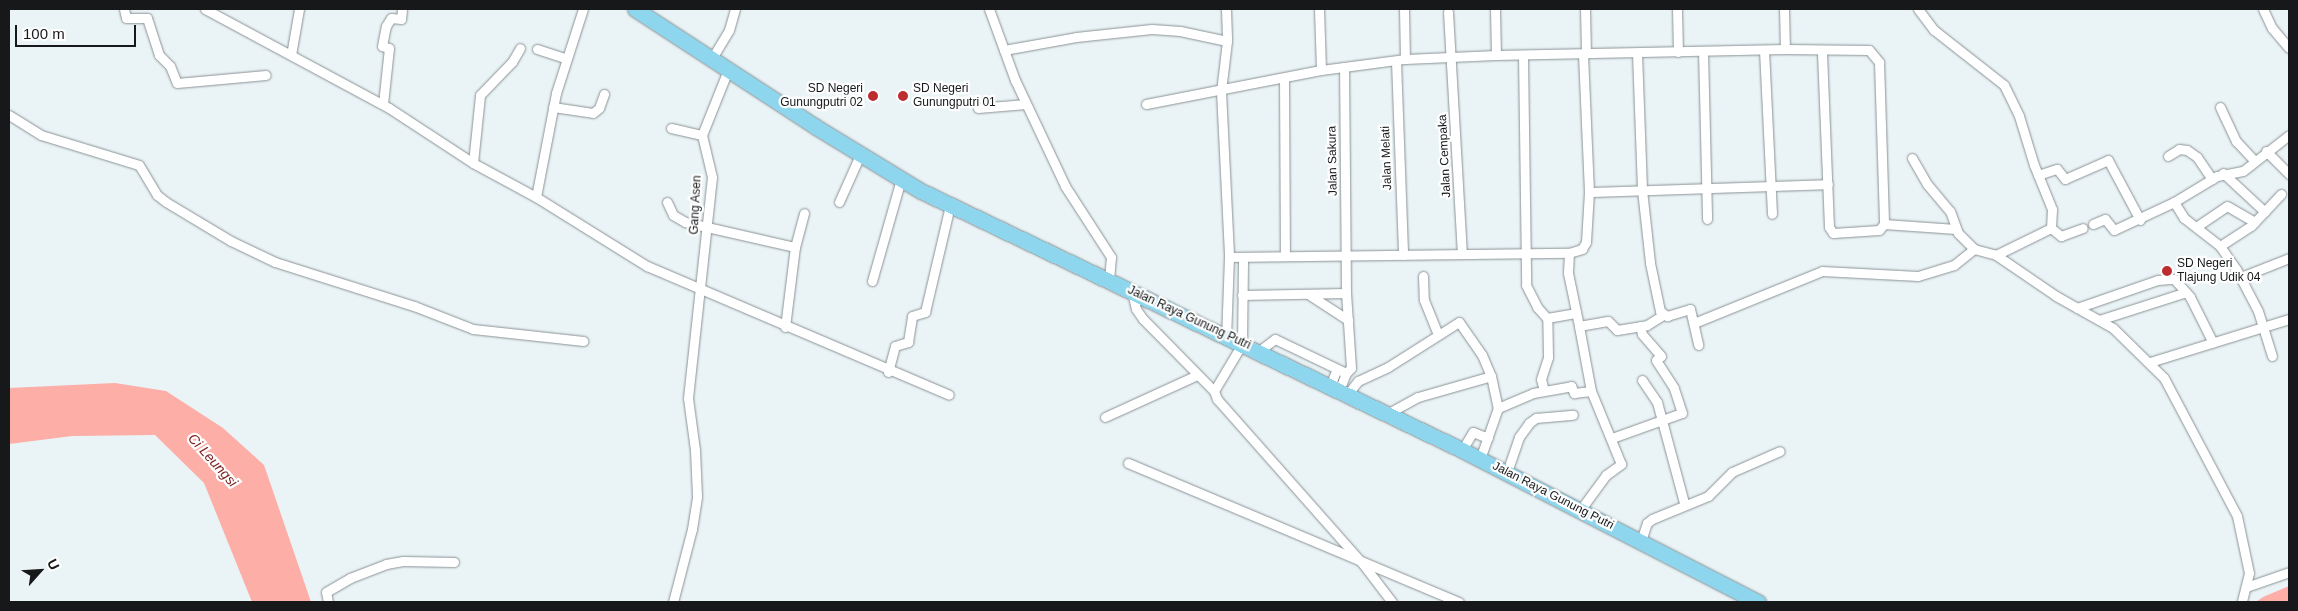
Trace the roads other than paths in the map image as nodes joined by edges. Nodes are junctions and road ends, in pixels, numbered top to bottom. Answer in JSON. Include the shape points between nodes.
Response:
{"nodes":[{"id":1,"x":124,"y":9,"type":"edge"},
{"id":2,"x":205,"y":9,"type":"edge"},
{"id":3,"x":299,"y":9,"type":"edge"},
{"id":4,"x":402,"y":9,"type":"edge"},
{"id":5,"x":583,"y":9,"type":"edge"},
{"id":6,"x":735,"y":9,"type":"edge"},
{"id":7,"x":989,"y":9,"type":"edge"},
{"id":8,"x":1226,"y":9,"type":"edge"},
{"id":9,"x":1319,"y":9,"type":"edge"},
{"id":10,"x":1404,"y":9,"type":"edge"},
{"id":11,"x":1495,"y":9,"type":"edge"},
{"id":12,"x":1585,"y":9,"type":"edge"},
{"id":13,"x":1677,"y":9,"type":"edge"},
{"id":14,"x":1784,"y":9,"type":"edge"},
{"id":15,"x":1918,"y":9,"type":"edge"},
{"id":16,"x":2263,"y":9,"type":"edge"},
{"id":17,"x":645,"y":12,"type":"edge"},
{"id":18,"x":1448,"y":12,"type":"dead end"},
{"id":19,"x":1227,"y":41,"type":"junction"},
{"id":20,"x":520,"y":48,"type":"dead end"},
{"id":21,"x":2289,"y":48,"type":"edge"},
{"id":22,"x":537,"y":49,"type":"dead end"},
{"id":23,"x":1004,"y":50,"type":"junction"},
{"id":24,"x":1764,"y":50,"type":"junction"},
{"id":25,"x":1785,"y":50,"type":"junction"},
{"id":26,"x":1822,"y":50,"type":"junction"},
{"id":27,"x":1703,"y":51,"type":"junction"},
{"id":28,"x":1678,"y":52,"type":"junction"},
{"id":29,"x":1637,"y":53,"type":"junction"},
{"id":30,"x":1584,"y":54,"type":"junction"},
{"id":31,"x":291,"y":55,"type":"junction"},
{"id":32,"x":1496,"y":55,"type":"junction"},
{"id":33,"x":1523,"y":56,"type":"junction"},
{"id":34,"x":565,"y":58,"type":"junction"},
{"id":35,"x":1453,"y":58,"type":"junction"},
{"id":36,"x":711,"y":60,"type":"junction"},
{"id":37,"x":1400,"y":60,"type":"junction"},
{"id":38,"x":1344,"y":67,"type":"junction"},
{"id":39,"x":728,"y":70,"type":"junction"},
{"id":40,"x":1321,"y":70,"type":"junction"},
{"id":41,"x":266,"y":75,"type":"dead end"},
{"id":42,"x":1284,"y":78,"type":"junction"},
{"id":43,"x":1221,"y":91,"type":"junction"},
{"id":44,"x":604,"y":94,"type":"dead end"},
{"id":45,"x":383,"y":104,"type":"junction"},
{"id":46,"x":1026,"y":104,"type":"junction"},
{"id":47,"x":1146,"y":104,"type":"dead end"},
{"id":48,"x":553,"y":107,"type":"junction"},
{"id":49,"x":2220,"y":107,"type":"dead end"},
{"id":50,"x":978,"y":108,"type":"dead end"},
{"id":51,"x":9,"y":114,"type":"edge"},
{"id":52,"x":670,"y":128,"type":"dead end"},
{"id":53,"x":2289,"y":135,"type":"edge"},
{"id":54,"x":702,"y":136,"type":"junction"},
{"id":55,"x":2266,"y":151,"type":"junction"},
{"id":56,"x":860,"y":155,"type":"junction"},
{"id":57,"x":2168,"y":156,"type":"dead end"},
{"id":58,"x":1912,"y":158,"type":"dead end"},
{"id":59,"x":2254,"y":160,"type":"junction"},
{"id":60,"x":473,"y":163,"type":"junction"},
{"id":61,"x":2223,"y":173,"type":"junction"},
{"id":62,"x":2289,"y":174,"type":"edge"},
{"id":63,"x":2038,"y":175,"type":"junction"},
{"id":64,"x":901,"y":179,"type":"junction"},
{"id":65,"x":2212,"y":179,"type":"junction"},
{"id":66,"x":1828,"y":184,"type":"junction"},
{"id":67,"x":1771,"y":188,"type":"junction"},
{"id":68,"x":1707,"y":189,"type":"junction"},
{"id":69,"x":1642,"y":190,"type":"junction"},
{"id":70,"x":1589,"y":192,"type":"junction"},
{"id":71,"x":2281,"y":194,"type":"dead end"},
{"id":72,"x":536,"y":197,"type":"junction"},
{"id":73,"x":667,"y":202,"type":"dead end"},
{"id":74,"x":839,"y":202,"type":"dead end"},
{"id":75,"x":2174,"y":202,"type":"junction"},
{"id":76,"x":950,"y":205,"type":"junction"},
{"id":77,"x":2265,"y":212,"type":"junction"},
{"id":78,"x":804,"y":213,"type":"dead end"},
{"id":79,"x":1772,"y":214,"type":"dead end"},
{"id":80,"x":1707,"y":219,"type":"dead end"},
{"id":81,"x":2140,"y":220,"type":"junction"},
{"id":82,"x":2255,"y":222,"type":"junction"},
{"id":83,"x":1884,"y":224,"type":"junction"},
{"id":84,"x":2092,"y":224,"type":"dead end"},
{"id":85,"x":708,"y":227,"type":"junction"},
{"id":86,"x":2196,"y":227,"type":"junction"},
{"id":87,"x":2051,"y":228,"type":"junction"},
{"id":88,"x":2083,"y":228,"type":"dead end"},
{"id":89,"x":1956,"y":229,"type":"junction"},
{"id":90,"x":2220,"y":246,"type":"junction"},
{"id":91,"x":795,"y":247,"type":"junction"},
{"id":92,"x":1974,"y":249,"type":"junction"},
{"id":93,"x":1462,"y":253,"type":"junction"},
{"id":94,"x":1569,"y":253,"type":"junction"},
{"id":95,"x":1285,"y":254,"type":"junction"},
{"id":96,"x":1526,"y":254,"type":"junction"},
{"id":97,"x":1347,"y":255,"type":"junction"},
{"id":98,"x":1403,"y":255,"type":"junction"},
{"id":99,"x":1996,"y":255,"type":"junction"},
{"id":100,"x":1229,"y":257,"type":"junction"},
{"id":101,"x":1243,"y":258,"type":"junction"},
{"id":102,"x":2289,"y":258,"type":"edge"},
{"id":103,"x":1423,"y":276,"type":"dead end"},
{"id":104,"x":2241,"y":277,"type":"junction"},
{"id":105,"x":1109,"y":279,"type":"junction"},
{"id":106,"x":872,"y":282,"type":"dead end"},
{"id":107,"x":700,"y":288,"type":"junction"},
{"id":108,"x":1132,"y":292,"type":"junction"},
{"id":109,"x":2186,"y":292,"type":"junction"},
{"id":110,"x":1346,"y":293,"type":"junction"},
{"id":111,"x":1308,"y":294,"type":"junction"},
{"id":112,"x":1242,"y":295,"type":"junction"},
{"id":113,"x":2077,"y":308,"type":"junction"},
{"id":114,"x":1574,"y":313,"type":"junction"},
{"id":115,"x":1663,"y":314,"type":"junction"},
{"id":116,"x":1547,"y":318,"type":"junction"},
{"id":117,"x":1348,"y":320,"type":"junction"},
{"id":118,"x":2099,"y":320,"type":"junction"},
{"id":119,"x":2289,"y":320,"type":"edge"},
{"id":120,"x":1694,"y":323,"type":"junction"},
{"id":121,"x":1579,"y":326,"type":"junction"},
{"id":122,"x":1640,"y":326,"type":"junction"},
{"id":123,"x":785,"y":327,"type":"junction"},
{"id":124,"x":2264,"y":327,"type":"junction"},
{"id":125,"x":1438,"y":334,"type":"junction"},
{"id":126,"x":1226,"y":337,"type":"junction"},
{"id":127,"x":583,"y":341,"type":"dead end"},
{"id":128,"x":2212,"y":343,"type":"junction"},
{"id":129,"x":1242,"y":344,"type":"junction"},
{"id":130,"x":1698,"y":345,"type":"dead end"},
{"id":131,"x":1259,"y":351,"type":"junction"},
{"id":132,"x":2272,"y":356,"type":"dead end"},
{"id":133,"x":2150,"y":362,"type":"junction"},
{"id":134,"x":1337,"y":369,"type":"junction"},
{"id":135,"x":888,"y":372,"type":"junction"},
{"id":136,"x":1346,"y":373,"type":"junction"},
{"id":137,"x":1196,"y":375,"type":"junction"},
{"id":138,"x":1491,"y":376,"type":"junction"},
{"id":139,"x":1642,"y":380,"type":"dead end"},
{"id":140,"x":1214,"y":391,"type":"junction"},
{"id":141,"x":1338,"y":391,"type":"junction"},
{"id":142,"x":1544,"y":391,"type":"junction"},
{"id":143,"x":1591,"y":391,"type":"junction"},
{"id":144,"x":949,"y":395,"type":"dead end"},
{"id":145,"x":1498,"y":408,"type":"junction"},
{"id":146,"x":1386,"y":414,"type":"junction"},
{"id":147,"x":1573,"y":415,"type":"dead end"},
{"id":148,"x":1105,"y":417,"type":"dead end"},
{"id":149,"x":1662,"y":422,"type":"junction"},
{"id":150,"x":1488,"y":438,"type":"junction"},
{"id":151,"x":1612,"y":438,"type":"junction"},
{"id":152,"x":1462,"y":450,"type":"junction"},
{"id":153,"x":1780,"y":451,"type":"dead end"},
{"id":154,"x":1480,"y":459,"type":"junction"},
{"id":155,"x":1128,"y":463,"type":"dead end"},
{"id":156,"x":1507,"y":472,"type":"junction"},
{"id":157,"x":1684,"y":503,"type":"junction"},
{"id":158,"x":1581,"y":509,"type":"junction"},
{"id":159,"x":1641,"y":541,"type":"junction"},
{"id":160,"x":454,"y":562,"type":"dead end"},
{"id":161,"x":1363,"y":564,"type":"junction"},
{"id":162,"x":2289,"y":572,"type":"edge"},
{"id":163,"x":2246,"y":587,"type":"junction"},
{"id":164,"x":328,"y":602,"type":"edge"},
{"id":165,"x":673,"y":602,"type":"edge"},
{"id":166,"x":1392,"y":602,"type":"edge"},
{"id":167,"x":1459,"y":602,"type":"edge"},
{"id":168,"x":1758,"y":602,"type":"edge"},
{"id":169,"x":2242,"y":602,"type":"edge"}],
"edges":[{"from":1,"to":41,"type":"street","via":[[126,18],[147,18],[158,55],[170,66],[177,83]]},
{"from":2,"to":31,"type":"street"},
{"from":3,"to":31,"type":"street"},
{"from":4,"to":45,"type":"street","via":[[401,19],[392,18],[386,26],[382,46],[389,48]]},
{"from":5,"to":34,"type":"street"},
{"from":6,"to":36,"type":"street","via":[[729,30]]},
{"from":7,"to":23,"type":"street"},
{"from":8,"to":19,"type":"street"},
{"from":9,"to":40,"type":"street"},
{"from":10,"to":37,"type":"street","name":"Jalan Melati"},
{"from":11,"to":32,"type":"street"},
{"from":12,"to":30,"type":"street"},
{"from":13,"to":28,"type":"street"},
{"from":14,"to":25,"type":"street"},
{"from":15,"to":63,"type":"street","via":[[1934,30],[2004,85],[2019,116]]},
{"from":16,"to":21,"type":"street","via":[[2272,28]]},
{"from":17,"to":36,"type":"main road","name":"Jalan Raya Gunung Putri"},
{"from":18,"to":35,"type":"street","name":"Jalan Cempaka"},
{"from":19,"to":23,"type":"street","via":[[1180,30],[1152,28]]},
{"from":19,"to":43,"type":"street"},
{"from":20,"to":60,"type":"street","via":[[512,62],[480,95]]},
{"from":22,"to":34,"type":"street"},
{"from":23,"to":46,"type":"street"},
{"from":24,"to":25,"type":"street"},
{"from":24,"to":27,"type":"street"},
{"from":24,"to":67,"type":"street"},
{"from":25,"to":26,"type":"street"},
{"from":26,"to":66,"type":"street"},
{"from":26,"to":83,"type":"street","via":[[1869,50],[1877,56]]},
{"from":27,"to":28,"type":"street"},
{"from":27,"to":68,"type":"street"},
{"from":28,"to":29,"type":"street"},
{"from":29,"to":30,"type":"street"},
{"from":29,"to":69,"type":"street"},
{"from":30,"to":33,"type":"street"},
{"from":30,"to":70,"type":"street"},
{"from":31,"to":45,"type":"street"},
{"from":32,"to":33,"type":"street"},
{"from":32,"to":35,"type":"street"},
{"from":33,"to":96,"type":"street"},
{"from":34,"to":48,"type":"street"},
{"from":35,"to":37,"type":"street"},
{"from":35,"to":93,"type":"street","name":"Jalan Cempaka"},
{"from":36,"to":39,"type":"main road","name":"Jalan Raya Gunung Putri"},
{"from":37,"to":38,"type":"street"},
{"from":37,"to":98,"type":"street","name":"Jalan Melati"},
{"from":38,"to":40,"type":"street"},
{"from":38,"to":97,"type":"street","name":"Jalan Sakura"},
{"from":39,"to":54,"type":"street"},
{"from":39,"to":56,"type":"main road","name":"Jalan Raya Gunung Putri"},
{"from":40,"to":42,"type":"street"},
{"from":42,"to":43,"type":"street"},
{"from":42,"to":95,"type":"street"},
{"from":43,"to":47,"type":"street"},
{"from":43,"to":100,"type":"street"},
{"from":44,"to":48,"type":"street","via":[[599,108],[593,113]]},
{"from":45,"to":60,"type":"street"},
{"from":46,"to":50,"type":"street"},
{"from":46,"to":105,"type":"street","via":[[1065,186],[1111,257]]},
{"from":48,"to":72,"type":"street"},
{"from":49,"to":59,"type":"street","via":[[2236,142]]},
{"from":51,"to":127,"type":"street","via":[[41,135],[139,165],[157,195],[166,202],[231,241],[276,262],[414,306],[473,329]]},
{"from":52,"to":54,"type":"street"},
{"from":53,"to":55,"type":"street"},
{"from":54,"to":85,"type":"street","name":"Gang Asen","via":[[712,177]]},
{"from":55,"to":59,"type":"street"},
{"from":55,"to":62,"type":"street"},
{"from":56,"to":64,"type":"main road","name":"Jalan Raya Gunung Putri"},
{"from":56,"to":74,"type":"street"},
{"from":57,"to":65,"type":"street","via":[[2179,149],[2187,150],[2197,157]]},
{"from":58,"to":89,"type":"street","via":[[1927,184],[1950,211]]},
{"from":59,"to":61,"type":"street","via":[[2243,171]]},
{"from":60,"to":72,"type":"street"},
{"from":61,"to":65,"type":"street"},
{"from":61,"to":77,"type":"street"},
{"from":63,"to":81,"type":"street","via":[[2057,168],[2066,179],[2108,160]]},
{"from":63,"to":87,"type":"street","via":[[2052,209]]},
{"from":64,"to":76,"type":"main road","name":"Jalan Raya Gunung Putri"},
{"from":64,"to":106,"type":"street"},
{"from":65,"to":75,"type":"street"},
{"from":66,"to":67,"type":"street"},
{"from":66,"to":83,"type":"street","via":[[1827,219],[1833,233],[1877,231]]},
{"from":67,"to":68,"type":"street"},
{"from":67,"to":79,"type":"street"},
{"from":68,"to":69,"type":"street"},
{"from":68,"to":80,"type":"street"},
{"from":69,"to":70,"type":"street"},
{"from":69,"to":115,"type":"street","via":[[1647,248]]},
{"from":70,"to":94,"type":"street","via":[[1586,242],[1582,249]]},
{"from":71,"to":77,"type":"street"},
{"from":72,"to":107,"type":"street","via":[[640,262]]},
{"from":73,"to":85,"type":"street","via":[[675,217]]},
{"from":75,"to":81,"type":"street"},
{"from":75,"to":86,"type":"street","via":[[2184,218]]},
{"from":76,"to":105,"type":"main road","name":"Jalan Raya Gunung Putri"},
{"from":76,"to":135,"type":"street","via":[[925,312],[912,316],[908,342],[896,346]]},
{"from":77,"to":82,"type":"street"},
{"from":78,"to":91,"type":"street"},
{"from":81,"to":84,"type":"street","via":[[2114,230],[2105,219]]},
{"from":82,"to":86,"type":"street","via":[[2227,206]]},
{"from":82,"to":90,"type":"street"},
{"from":83,"to":89,"type":"street"},
{"from":85,"to":91,"type":"street"},
{"from":85,"to":107,"type":"street","name":"Gang Asen"},
{"from":86,"to":90,"type":"street"},
{"from":87,"to":88,"type":"street","via":[[2062,236]]},
{"from":87,"to":99,"type":"street"},
{"from":89,"to":92,"type":"street"},
{"from":90,"to":104,"type":"street"},
{"from":91,"to":123,"type":"street"},
{"from":92,"to":99,"type":"street"},
{"from":92,"to":120,"type":"street","via":[[1954,265],[1918,276],[1822,271]]},
{"from":93,"to":96,"type":"street"},
{"from":93,"to":98,"type":"street"},
{"from":94,"to":96,"type":"street"},
{"from":94,"to":114,"type":"street","via":[[1568,273]]},
{"from":95,"to":97,"type":"street"},
{"from":95,"to":101,"type":"street"},
{"from":96,"to":116,"type":"street","via":[[1526,285],[1537,307]]},
{"from":97,"to":98,"type":"street"},
{"from":97,"to":110,"type":"street","name":"Jalan Sakura"},
{"from":99,"to":113,"type":"street"},
{"from":100,"to":101,"type":"street"},
{"from":100,"to":126,"type":"street"},
{"from":101,"to":112,"type":"street"},
{"from":102,"to":104,"type":"street"},
{"from":103,"to":125,"type":"street","via":[[1424,300]]},
{"from":104,"to":124,"type":"street"},
{"from":105,"to":108,"type":"main road","name":"Jalan Raya Gunung Putri"},
{"from":107,"to":123,"type":"street"},
{"from":107,"to":165,"type":"street","name":"Gang Asen","via":[[688,398],[697,496]]},
{"from":108,"to":126,"type":"main road","name":"Jalan Raya Gunung Putri"},
{"from":108,"to":137,"type":"street","via":[[1136,309],[1143,319]]},
{"from":109,"to":113,"type":"street","via":[[2177,280],[2164,280]]},
{"from":109,"to":118,"type":"street"},
{"from":109,"to":128,"type":"street"},
{"from":110,"to":111,"type":"street"},
{"from":110,"to":117,"type":"street","name":"Jalan Sakura"},
{"from":111,"to":112,"type":"street"},
{"from":111,"to":117,"type":"street"},
{"from":112,"to":129,"type":"street"},
{"from":113,"to":118,"type":"street"},
{"from":114,"to":116,"type":"street"},
{"from":114,"to":121,"type":"street"},
{"from":115,"to":120,"type":"street","via":[[1687,308]]},
{"from":115,"to":122,"type":"street"},
{"from":116,"to":142,"type":"street","via":[[1548,357],[1541,379]]},
{"from":117,"to":136,"type":"street","name":"Jalan Sakura","via":[[1352,361]]},
{"from":118,"to":133,"type":"street","via":[[2121,333]]},
{"from":119,"to":124,"type":"street"},
{"from":120,"to":130,"type":"street"},
{"from":121,"to":122,"type":"street","via":[[1608,321],[1617,330]]},
{"from":121,"to":143,"type":"street"},
{"from":122,"to":149,"type":"street","via":[[1642,334],[1661,356],[1656,360],[1674,388],[1682,413]]},
{"from":123,"to":135,"type":"street"},
{"from":124,"to":128,"type":"street"},
{"from":124,"to":132,"type":"street"},
{"from":125,"to":138,"type":"street","via":[[1461,323]]},
{"from":125,"to":141,"type":"street","via":[[1388,367]]},
{"from":126,"to":129,"type":"main road","name":"Jalan Raya Gunung Putri"},
{"from":128,"to":133,"type":"street"},
{"from":129,"to":131,"type":"main road","name":"Jalan Raya Gunung Putri"},
{"from":129,"to":140,"type":"street"},
{"from":131,"to":134,"type":"street","via":[[1274,339]]},
{"from":131,"to":141,"type":"main road","name":"Jalan Raya Gunung Putri"},
{"from":133,"to":163,"type":"street","via":[[2164,378],[2237,516],[2248,564]]},
{"from":134,"to":136,"type":"street"},
{"from":134,"to":141,"type":"street"},
{"from":135,"to":144,"type":"street"},
{"from":136,"to":141,"type":"street","name":"Jalan Sakura"},
{"from":137,"to":140,"type":"street"},
{"from":137,"to":148,"type":"street"},
{"from":138,"to":145,"type":"street"},
{"from":138,"to":146,"type":"street","via":[[1418,397]]},
{"from":139,"to":149,"type":"street","via":[[1657,402]]},
{"from":140,"to":161,"type":"street","via":[[1216,399]]},
{"from":141,"to":146,"type":"main road","name":"Jalan Raya Gunung Putri"},
{"from":142,"to":143,"type":"street","via":[[1571,386],[1574,393]]},
{"from":142,"to":145,"type":"street"},
{"from":143,"to":151,"type":"street"},
{"from":145,"to":150,"type":"street"},
{"from":146,"to":152,"type":"main road","name":"Jalan Raya Gunung Putri"},
{"from":147,"to":156,"type":"street","via":[[1536,418],[1529,423],[1519,437]]},
{"from":149,"to":151,"type":"street"},
{"from":149,"to":157,"type":"street"},
{"from":150,"to":152,"type":"street","via":[[1473,432]]},
{"from":150,"to":154,"type":"street"},
{"from":151,"to":158,"type":"street","via":[[1621,464],[1606,475]]},
{"from":152,"to":154,"type":"main road","name":"Jalan Raya Gunung Putri"},
{"from":153,"to":157,"type":"street","via":[[1732,472],[1708,496]]},
{"from":154,"to":156,"type":"main road","name":"Jalan Raya Gunung Putri"},
{"from":155,"to":161,"type":"street"},
{"from":156,"to":158,"type":"main road","name":"Jalan Raya Gunung Putri"},
{"from":157,"to":159,"type":"street","via":[[1647,523]]},
{"from":158,"to":159,"type":"main road","name":"Jalan Raya Gunung Putri"},
{"from":159,"to":168,"type":"main road","name":"Jalan Raya Gunung Putri"},
{"from":160,"to":164,"type":"street","via":[[386,564],[330,589],[326,592]]},
{"from":161,"to":166,"type":"street"},
{"from":161,"to":167,"type":"street"},
{"from":162,"to":163,"type":"street"},
{"from":163,"to":169,"type":"street"}]}
